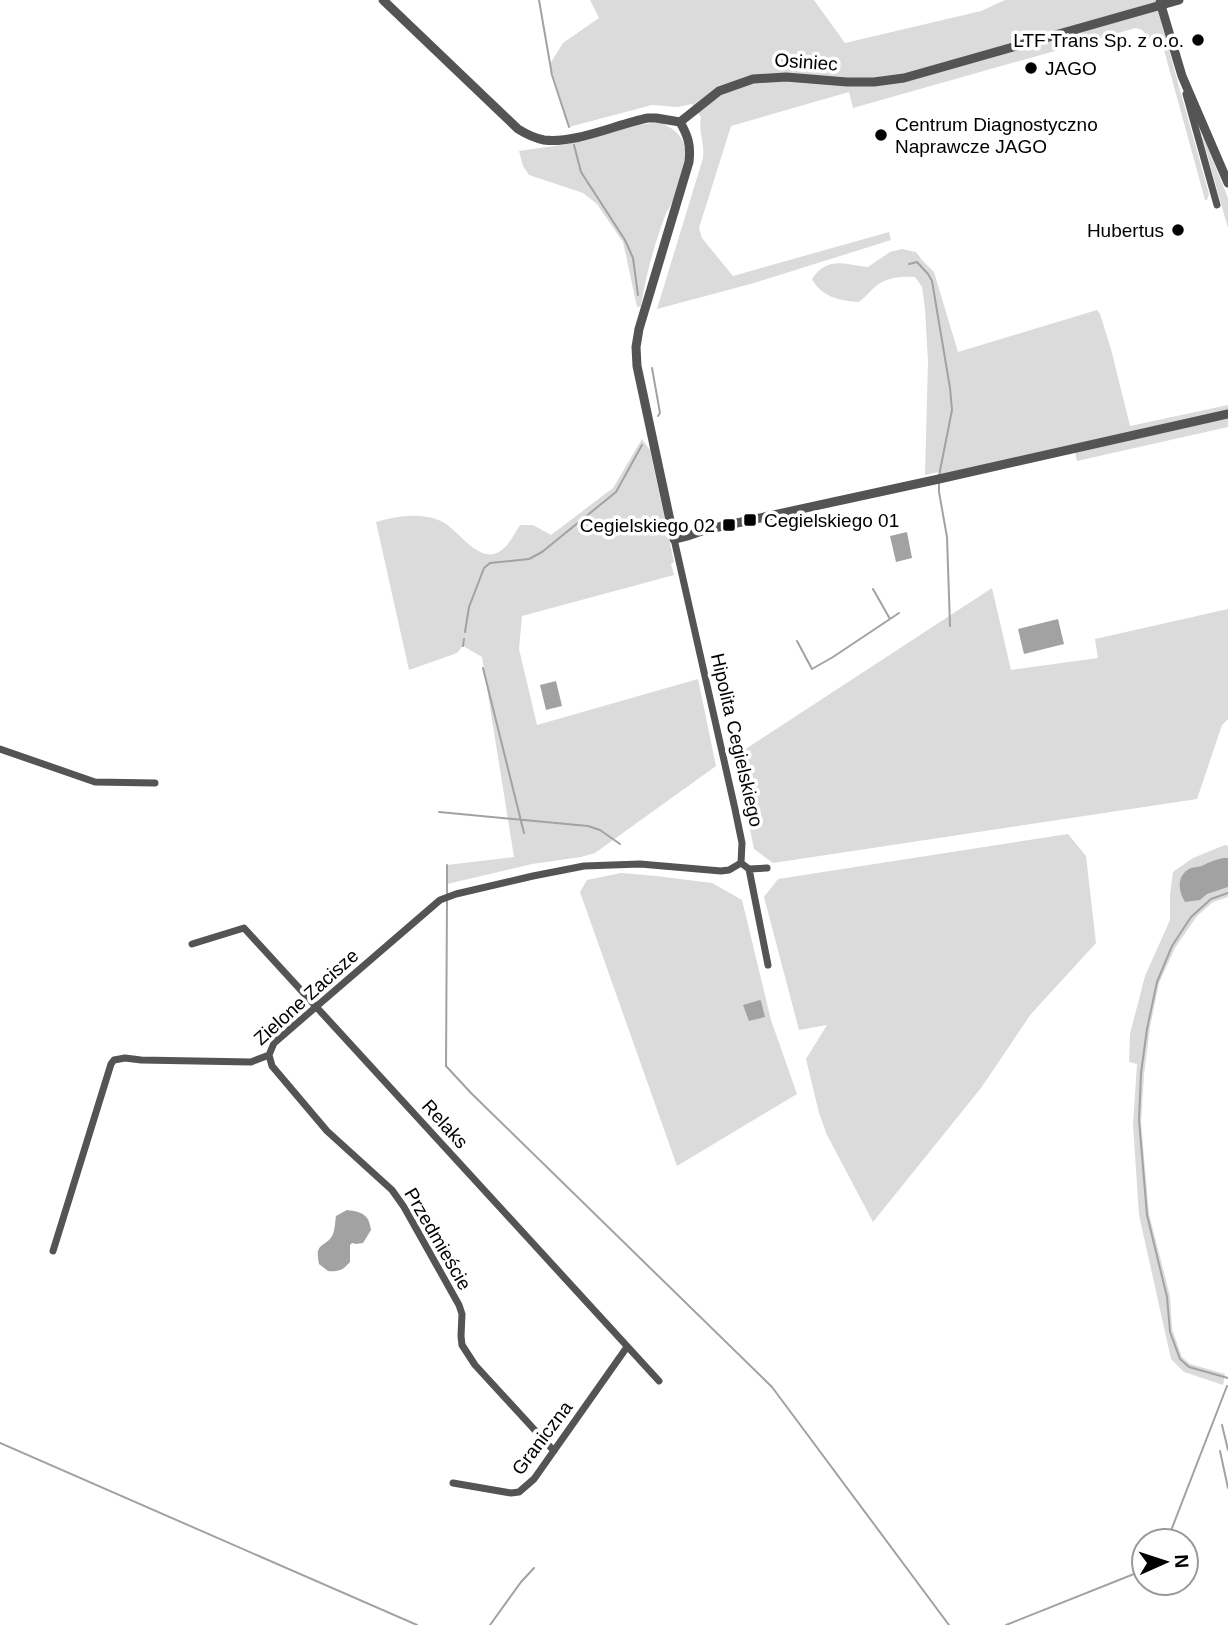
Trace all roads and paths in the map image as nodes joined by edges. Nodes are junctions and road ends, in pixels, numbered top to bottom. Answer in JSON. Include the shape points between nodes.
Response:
{"nodes":[{"id":1,"x":383,"y":0,"type":"edge"},
{"id":2,"x":1179,"y":0,"type":"edge"},
{"id":3,"x":1160,"y":3,"type":"edge"},
{"id":4,"x":1182,"y":76,"type":"junction"},
{"id":5,"x":680,"y":122,"type":"junction"},
{"id":6,"x":1228,"y":183,"type":"edge"},
{"id":7,"x":1217,"y":205,"type":"dead end"},
{"id":8,"x":1228,"y":414,"type":"edge"},
{"id":9,"x":671,"y":523,"type":"junction"},
{"id":10,"x":692,"y":533,"type":"junction"},
{"id":11,"x":674,"y":539,"type":"junction"},
{"id":12,"x":0,"y":750,"type":"edge"},
{"id":13,"x":155,"y":783,"type":"dead end"},
{"id":14,"x":741,"y":863,"type":"junction"},
{"id":15,"x":767,"y":868,"type":"dead end"},
{"id":16,"x":749,"y":869,"type":"junction"},
{"id":17,"x":192,"y":944,"type":"dead end"},
{"id":18,"x":768,"y":965,"type":"dead end"},
{"id":19,"x":317,"y":1007,"type":"junction"},
{"id":20,"x":269,"y":1055,"type":"junction"},
{"id":21,"x":53,"y":1251,"type":"dead end"},
{"id":22,"x":626,"y":1347,"type":"junction"},
{"id":23,"x":659,"y":1381,"type":"dead end"},
{"id":24,"x":554,"y":1451,"type":"junction"},
{"id":25,"x":453,"y":1483,"type":"dead end"}],
"edges":[{"from":1,"to":5,"type":"street","via":[[528,135],[554,141],[649,118]]},
{"from":2,"to":3,"type":"street","name":"Osiniec"},
{"from":3,"to":4,"type":"street"},
{"from":3,"to":5,"type":"street","name":"Osiniec","via":[[904,78],[874,82],[753,79],[719,91]]},
{"from":4,"to":6,"type":"street"},
{"from":4,"to":7,"type":"street"},
{"from":5,"to":9,"type":"street","name":"Hipolita Cegielskiego","via":[[689,139],[689,162],[636,347]]},
{"from":8,"to":10,"type":"street"},
{"from":9,"to":10,"type":"street"},
{"from":9,"to":11,"type":"street","name":"Hipolita Cegielskiego"},
{"from":10,"to":11,"type":"street"},
{"from":11,"to":14,"type":"street","name":"Hipolita Cegielskiego","via":[[740,832]]},
{"from":12,"to":13,"type":"street","via":[[95,782]]},
{"from":14,"to":16,"type":"street"},
{"from":14,"to":19,"type":"street","name":"Zielone Zacisze","via":[[721,871],[640,864],[584,866],[447,897]]},
{"from":15,"to":16,"type":"street"},
{"from":16,"to":18,"type":"street"},
{"from":17,"to":19,"type":"street","name":"Relaks","via":[[244,928]]},
{"from":19,"to":20,"type":"street","name":"Zielone Zacisze","via":[[274,1043]]},
{"from":19,"to":22,"type":"street","name":"Relaks"},
{"from":20,"to":21,"type":"street","name":"Zielone Zacisze","via":[[251,1062],[114,1060]]},
{"from":20,"to":24,"type":"street","name":"Przedmieście","via":[[272,1066],[327,1131],[391,1189],[404,1207],[459,1305],[462,1345]]},
{"from":22,"to":23,"type":"street","name":"Relaks"},
{"from":22,"to":24,"type":"street","name":"Graniczna"},
{"from":24,"to":25,"type":"street","name":"Graniczna","via":[[519,1492]]}]}
